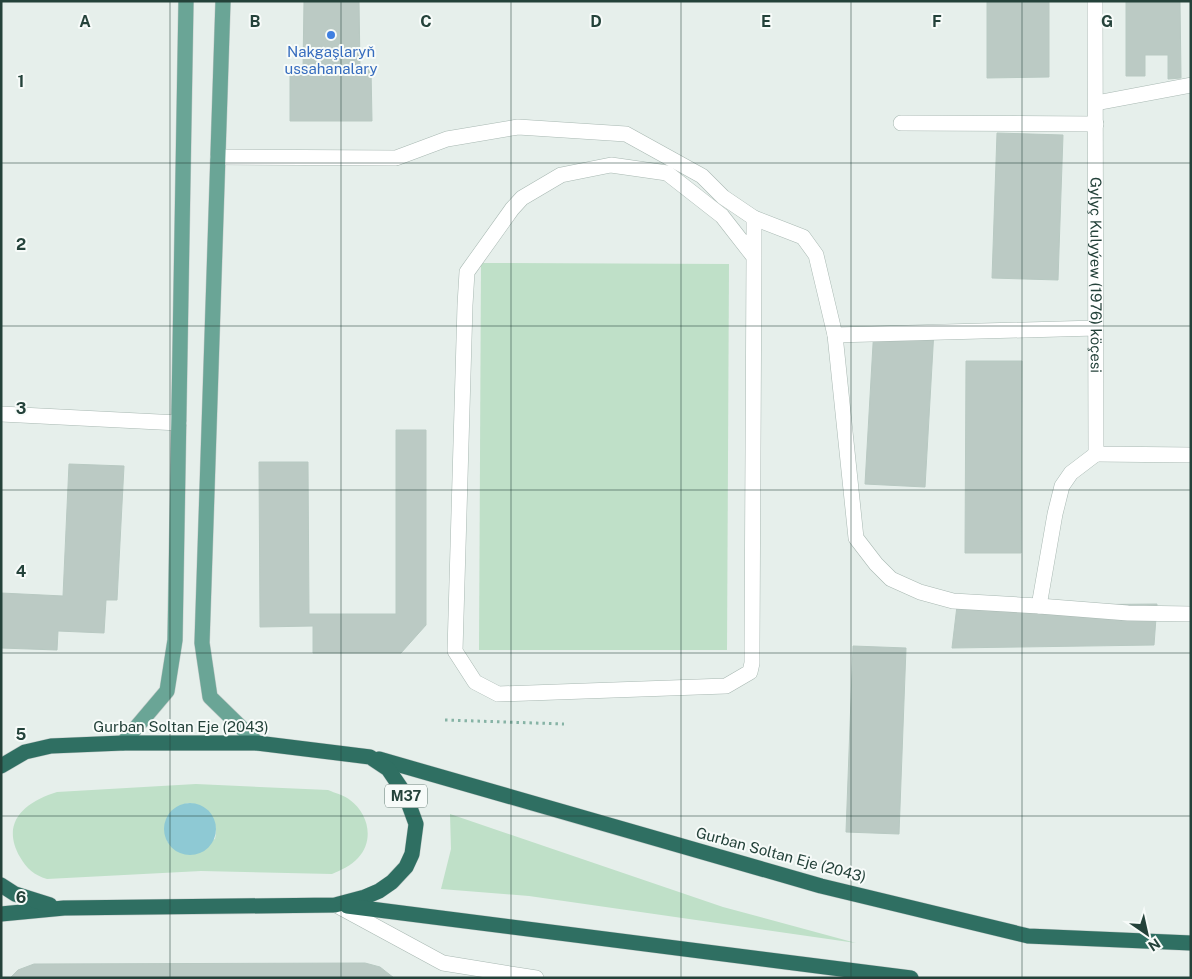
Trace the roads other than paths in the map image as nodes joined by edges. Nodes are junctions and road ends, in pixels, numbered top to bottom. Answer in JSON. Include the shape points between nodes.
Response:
{"nodes":[{"id":1,"x":186,"y":1,"type":"edge"},
{"id":2,"x":223,"y":1,"type":"edge"},
{"id":3,"x":1095,"y":1,"type":"edge"},
{"id":4,"x":1191,"y":85,"type":"edge"},
{"id":5,"x":1096,"y":103,"type":"junction"},
{"id":6,"x":901,"y":123,"type":"dead end"},
{"id":7,"x":1096,"y":124,"type":"junction"},
{"id":8,"x":218,"y":157,"type":"junction"},
{"id":9,"x":754,"y":218,"type":"junction"},
{"id":10,"x":754,"y":257,"type":"junction"},
{"id":11,"x":1096,"y":328,"type":"junction"},
{"id":12,"x":835,"y":335,"type":"junction"},
{"id":13,"x":1,"y":414,"type":"edge"},
{"id":14,"x":179,"y":423,"type":"junction"},
{"id":15,"x":1096,"y":454,"type":"junction"},
{"id":16,"x":1191,"y":455,"type":"edge"},
{"id":17,"x":1039,"y":606,"type":"junction"},
{"id":18,"x":1191,"y":614,"type":"edge"},
{"id":19,"x":124,"y":743,"type":"junction"},
{"id":20,"x":257,"y":743,"type":"junction"},
{"id":21,"x":51,"y":746,"type":"junction"},
{"id":22,"x":1,"y":755,"type":"edge"},
{"id":23,"x":370,"y":756,"type":"junction"},
{"id":24,"x":1,"y":766,"type":"edge"},
{"id":25,"x":1,"y":885,"type":"edge"},
{"id":26,"x":335,"y":905,"type":"junction"},
{"id":27,"x":64,"y":908,"type":"junction"},
{"id":28,"x":1,"y":914,"type":"edge"},
{"id":29,"x":1191,"y":944,"type":"edge"},
{"id":30,"x":536,"y":978,"type":"edge"},
{"id":31,"x":911,"y":978,"type":"edge"}],
"edges":[{"from":1,"to":14,"type":"main road"},
{"from":2,"to":8,"type":"main road"},
{"from":3,"to":5,"type":"street","name":"Gylyç Kulyýew (1976) köçesi"},
{"from":4,"to":5,"type":"street"},
{"from":5,"to":7,"type":"street","name":"Gylyç Kulyýew (1976) köçesi"},
{"from":6,"to":7,"type":"street"},
{"from":7,"to":11,"type":"street","name":"Gylyç Kulyýew (1976) köçesi"},
{"from":8,"to":9,"type":"street","via":[[396,158],[447,139],[518,127],[626,134],[702,176],[723,197]]},
{"from":8,"to":20,"type":"main road","via":[[202,642],[210,697]]},
{"from":9,"to":10,"type":"street"},
{"from":9,"to":12,"type":"street","via":[[803,237],[816,255]]},
{"from":10,"to":10,"type":"street","via":[[750,672],[726,686],[498,694],[475,682],[456,650],[465,305],[467,272],[477,256],[522,198],[561,175],[610,165],[667,173],[722,216]]},
{"from":11,"to":12,"type":"street"},
{"from":11,"to":15,"type":"street","name":"Gylyç Kulyýew (1976) köçesi"},
{"from":12,"to":17,"type":"street","via":[[856,538],[891,579],[920,592],[953,601]]},
{"from":13,"to":14,"type":"street"},
{"from":14,"to":19,"type":"main road","via":[[174,640],[167,691]]},
{"from":15,"to":16,"type":"street"},
{"from":15,"to":17,"type":"street","via":[[1071,473],[1062,486]]},
{"from":17,"to":18,"type":"street"},
{"from":19,"to":20,"type":"highway","name":"Gurban Soltan Eje (2043)","number":"M37"},
{"from":19,"to":21,"type":"highway","name":"Gurban Soltan Eje (2043)","number":"M37"},
{"from":20,"to":23,"type":"highway","name":"Gurban Soltan Eje (2043)","number":"M37"},
{"from":21,"to":22,"type":"highway","name":"Gurban Soltan Eje (2043)","number":"M37"},
{"from":21,"to":24,"type":"highway","name":"Gurban Soltan Eje (2043)","number":"M37","via":[[25,752]]},
{"from":23,"to":26,"type":"highway","number":"M37","via":[[388,769],[405,794],[416,824],[412,854],[406,867],[379,891]]},
{"from":23,"to":29,"type":"highway","name":"Gurban Soltan Eje (2043)","number":"M37","via":[[821,886],[1028,936]]},
{"from":25,"to":27,"type":"highway","number":"M37","via":[[36,902]]},
{"from":26,"to":27,"type":"highway","number":"M37"},
{"from":26,"to":30,"type":"street","via":[[443,963]]},
{"from":26,"to":31,"type":"highway","number":"M37"},
{"from":27,"to":28,"type":"highway","number":"M37"}]}
